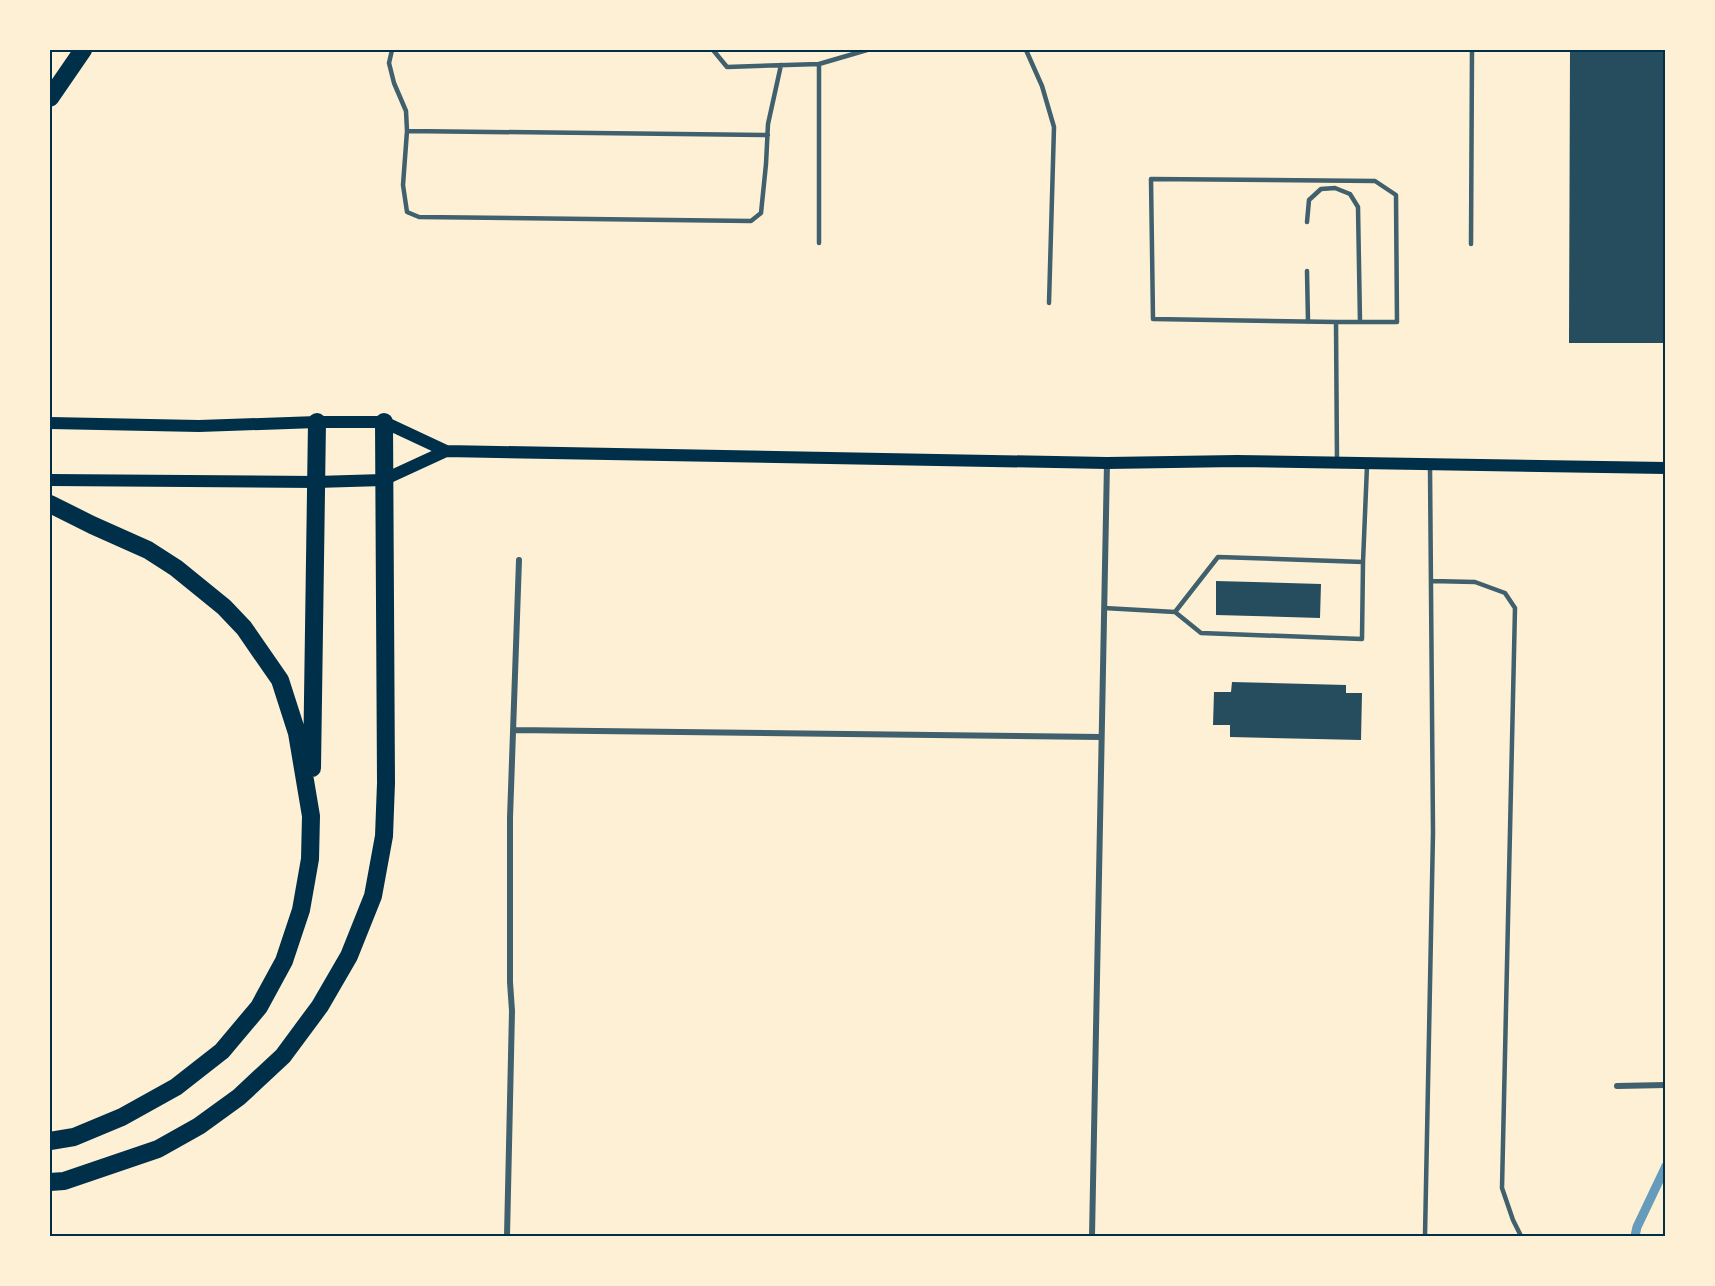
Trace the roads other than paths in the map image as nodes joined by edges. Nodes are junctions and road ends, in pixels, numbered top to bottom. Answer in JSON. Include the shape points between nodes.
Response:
{"nodes":[{"id":1,"x":82,"y":50,"type":"edge"},
{"id":2,"x":392,"y":50,"type":"edge"},
{"id":3,"x":713,"y":50,"type":"edge"},
{"id":4,"x":867,"y":50,"type":"edge"},
{"id":5,"x":1026,"y":50,"type":"edge"},
{"id":6,"x":1472,"y":50,"type":"edge"},
{"id":7,"x":819,"y":64,"type":"junction"},
{"id":8,"x":781,"y":65,"type":"junction"},
{"id":9,"x":50,"y":98,"type":"edge"},
{"id":10,"x":407,"y":131,"type":"junction"},
{"id":11,"x":768,"y":135,"type":"junction"},
{"id":12,"x":1307,"y":222,"type":"dead end"},
{"id":13,"x":819,"y":243,"type":"dead end"},
{"id":14,"x":1471,"y":244,"type":"dead end"},
{"id":15,"x":1307,"y":271,"type":"dead end"},
{"id":16,"x":1049,"y":303,"type":"dead end"},
{"id":17,"x":1308,"y":322,"type":"junction"},
{"id":18,"x":1336,"y":322,"type":"junction"},
{"id":19,"x":1360,"y":322,"type":"junction"},
{"id":20,"x":317,"y":422,"type":"junction"},
{"id":21,"x":384,"y":422,"type":"junction"},
{"id":22,"x":50,"y":423,"type":"edge"},
{"id":23,"x":446,"y":450,"type":"junction"},
{"id":24,"x":1107,"y":463,"type":"junction"},
{"id":25,"x":1337,"y":463,"type":"junction"},
{"id":26,"x":1367,"y":463,"type":"junction"},
{"id":27,"x":1430,"y":464,"type":"junction"},
{"id":28,"x":1665,"y":468,"type":"edge"},
{"id":29,"x":50,"y":480,"type":"edge"},
{"id":30,"x":383,"y":480,"type":"junction"},
{"id":31,"x":316,"y":482,"type":"junction"},
{"id":32,"x":50,"y":504,"type":"edge"},
{"id":33,"x":519,"y":560,"type":"dead end"},
{"id":34,"x":1363,"y":562,"type":"junction"},
{"id":35,"x":1431,"y":581,"type":"junction"},
{"id":36,"x":1104,"y":608,"type":"junction"},
{"id":37,"x":1175,"y":612,"type":"junction"},
{"id":38,"x":513,"y":730,"type":"junction"},
{"id":39,"x":1101,"y":737,"type":"junction"},
{"id":40,"x":311,"y":816,"type":"junction"},
{"id":41,"x":1665,"y":1085,"type":"edge"},
{"id":42,"x":1617,"y":1086,"type":"dead end"},
{"id":43,"x":50,"y":1141,"type":"edge"},
{"id":44,"x":50,"y":1182,"type":"edge"},
{"id":45,"x":507,"y":1236,"type":"edge"},
{"id":46,"x":1092,"y":1236,"type":"edge"},
{"id":47,"x":1425,"y":1236,"type":"edge"},
{"id":48,"x":1521,"y":1236,"type":"edge"}],
"edges":[{"from":1,"to":9,"type":"highway"},
{"from":2,"to":10,"type":"lane","via":[[389,63],[406,111]]},
{"from":3,"to":8,"type":"lane","via":[[727,67]]},
{"from":4,"to":7,"type":"lane"},
{"from":5,"to":16,"type":"lane","via":[[1054,127]]},
{"from":6,"to":14,"type":"lane"},
{"from":7,"to":8,"type":"lane"},
{"from":7,"to":13,"type":"lane"},
{"from":8,"to":11,"type":"lane"},
{"from":10,"to":11,"type":"lane"},
{"from":10,"to":11,"type":"lane","via":[[403,185],[407,212],[419,217],[454,218],[751,221],[761,213]]},
{"from":12,"to":19,"type":"lane","via":[[1309,200],[1321,189],[1335,188],[1350,194],[1358,207]]},
{"from":15,"to":17,"type":"lane"},
{"from":17,"to":18,"type":"lane"},
{"from":17,"to":19,"type":"lane","via":[[1153,319],[1150,179],[1375,181],[1396,195],[1397,322]]},
{"from":18,"to":19,"type":"lane"},
{"from":18,"to":25,"type":"lane"},
{"from":20,"to":21,"type":"main road"},
{"from":20,"to":22,"type":"main road","via":[[199,426]]},
{"from":20,"to":31,"type":"highway"},
{"from":21,"to":23,"type":"main road"},
{"from":21,"to":30,"type":"highway"},
{"from":23,"to":24,"type":"main road"},
{"from":23,"to":30,"type":"main road"},
{"from":24,"to":25,"type":"main road"},
{"from":24,"to":36,"type":"street"},
{"from":25,"to":26,"type":"main road"},
{"from":26,"to":27,"type":"main road"},
{"from":26,"to":34,"type":"lane"},
{"from":27,"to":28,"type":"main road"},
{"from":27,"to":35,"type":"lane"},
{"from":29,"to":31,"type":"main road"},
{"from":30,"to":31,"type":"main road"},
{"from":30,"to":44,"type":"highway","via":[[384,836],[373,896],[349,956],[284,1056],[239,1097],[158,1149]]},
{"from":31,"to":40,"type":"highway"},
{"from":32,"to":40,"type":"highway","via":[[167,562],[200,586],[244,628],[280,680],[297,732]]},
{"from":33,"to":38,"type":"street"},
{"from":34,"to":37,"type":"lane","via":[[1218,558]]},
{"from":34,"to":37,"type":"lane","via":[[1362,639],[1201,633]]},
{"from":35,"to":47,"type":"lane","via":[[1433,833]]},
{"from":35,"to":48,"type":"lane","via":[[1476,582],[1505,593],[1515,608],[1502,1188]]},
{"from":36,"to":37,"type":"lane"},
{"from":36,"to":39,"type":"street"},
{"from":38,"to":39,"type":"street"},
{"from":38,"to":45,"type":"street"},
{"from":39,"to":46,"type":"street"},
{"from":40,"to":43,"type":"highway","via":[[310,859],[301,910],[284,962],[259,1007],[222,1051],[176,1087],[122,1117],[74,1137]]},
{"from":41,"to":42,"type":"street"}]}
